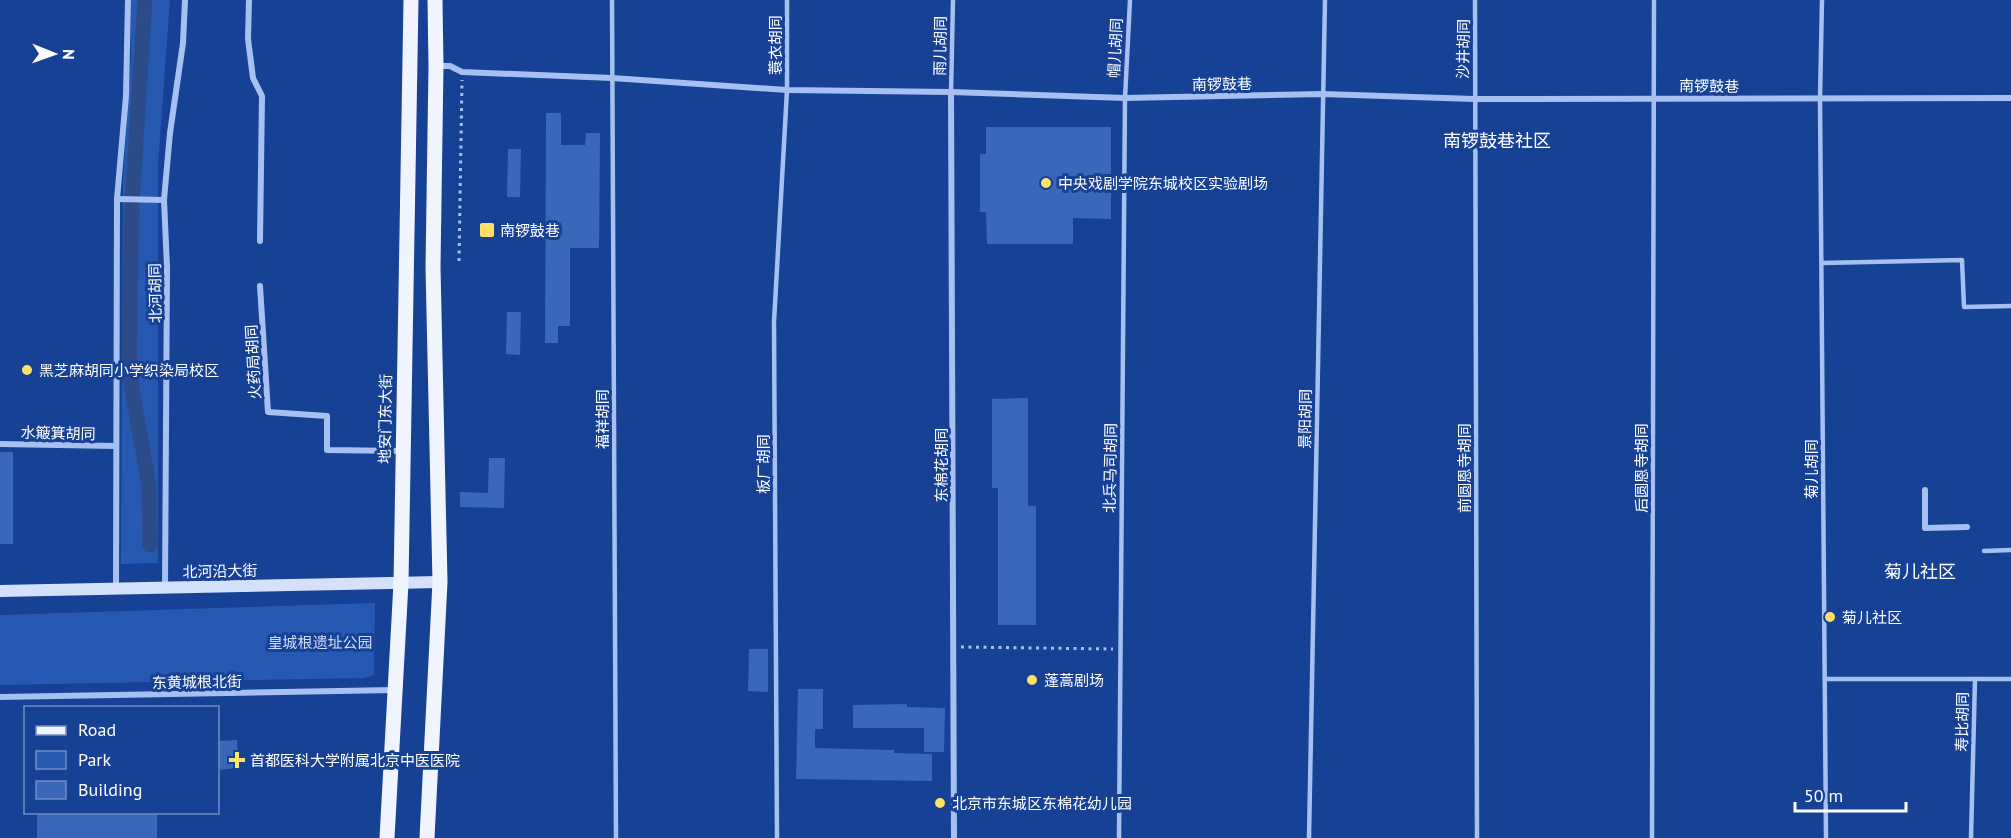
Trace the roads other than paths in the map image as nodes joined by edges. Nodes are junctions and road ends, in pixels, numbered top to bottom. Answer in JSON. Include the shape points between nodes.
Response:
{"nodes":[{"id":1,"x":128,"y":0,"type":"edge"},
{"id":2,"x":185,"y":0,"type":"edge"},
{"id":3,"x":249,"y":0,"type":"edge"},
{"id":4,"x":411,"y":0,"type":"edge"},
{"id":5,"x":435,"y":0,"type":"edge"},
{"id":6,"x":612,"y":0,"type":"edge"},
{"id":7,"x":787,"y":0,"type":"edge"},
{"id":8,"x":953,"y":0,"type":"edge"},
{"id":9,"x":1130,"y":0,"type":"edge"},
{"id":10,"x":1325,"y":0,"type":"edge"},
{"id":11,"x":1475,"y":0,"type":"edge"},
{"id":12,"x":1654,"y":0,"type":"edge"},
{"id":13,"x":1822,"y":0,"type":"edge"},
{"id":14,"x":436,"y":66,"type":"junction"},
{"id":15,"x":612,"y":78,"type":"junction"},
{"id":16,"x":787,"y":90,"type":"junction"},
{"id":17,"x":951,"y":92,"type":"junction"},
{"id":18,"x":1323,"y":94,"type":"junction"},
{"id":19,"x":1654,"y":97,"type":"junction"},
{"id":20,"x":1125,"y":98,"type":"junction"},
{"id":21,"x":2011,"y":98,"type":"edge"},
{"id":22,"x":1474,"y":99,"type":"junction"},
{"id":23,"x":1820,"y":99,"type":"junction"},
{"id":24,"x":117,"y":199,"type":"junction"},
{"id":25,"x":164,"y":200,"type":"junction"},
{"id":26,"x":260,"y":241,"type":"dead end"},
{"id":27,"x":1822,"y":263,"type":"junction"},
{"id":28,"x":260,"y":286,"type":"dead end"},
{"id":29,"x":2011,"y":306,"type":"edge"},
{"id":30,"x":0,"y":444,"type":"edge"},
{"id":31,"x":116,"y":446,"type":"junction"},
{"id":32,"x":402,"y":451,"type":"junction"},
{"id":33,"x":1924,"y":490,"type":"dead end"},
{"id":34,"x":1967,"y":527,"type":"dead end"},
{"id":35,"x":2011,"y":550,"type":"edge"},
{"id":36,"x":1984,"y":551,"type":"dead end"},
{"id":37,"x":440,"y":582,"type":"junction"},
{"id":38,"x":401,"y":583,"type":"junction"},
{"id":39,"x":165,"y":588,"type":"junction"},
{"id":40,"x":116,"y":589,"type":"junction"},
{"id":41,"x":0,"y":591,"type":"edge"},
{"id":42,"x":1825,"y":679,"type":"junction"},
{"id":43,"x":1975,"y":679,"type":"junction"},
{"id":44,"x":2011,"y":679,"type":"edge"},
{"id":45,"x":394,"y":690,"type":"junction"},
{"id":46,"x":0,"y":697,"type":"edge"},
{"id":47,"x":387,"y":838,"type":"edge"},
{"id":48,"x":427,"y":838,"type":"edge"},
{"id":49,"x":616,"y":838,"type":"edge"},
{"id":50,"x":777,"y":838,"type":"edge"},
{"id":51,"x":954,"y":838,"type":"edge"},
{"id":52,"x":1119,"y":838,"type":"edge"},
{"id":53,"x":1309,"y":838,"type":"edge"},
{"id":54,"x":1477,"y":838,"type":"edge"},
{"id":55,"x":1652,"y":838,"type":"edge"},
{"id":56,"x":1826,"y":838,"type":"edge"},
{"id":57,"x":1971,"y":838,"type":"edge"}],
"edges":[{"from":1,"to":24,"type":"street","via":[[126,96]]},
{"from":2,"to":25,"type":"street","name":"北河胡同"},
{"from":3,"to":26,"type":"street","via":[[253,78],[262,96]]},
{"from":4,"to":32,"type":"main road","name":"地安门东大街"},
{"from":5,"to":14,"type":"main road"},
{"from":6,"to":15,"type":"lane","name":"福祥胡同"},
{"from":7,"to":16,"type":"lane","name":"蓑衣胡同"},
{"from":8,"to":17,"type":"lane","name":"雨儿胡同"},
{"from":9,"to":20,"type":"lane","name":"帽儿胡同"},
{"from":10,"to":18,"type":"lane","name":"景阳胡同"},
{"from":11,"to":22,"type":"lane","name":"沙井胡同"},
{"from":12,"to":19,"type":"lane","name":"后圆恩寺胡同"},
{"from":13,"to":23,"type":"lane","name":"菊儿胡同"},
{"from":14,"to":15,"type":"street","name":"南锣鼓巷","via":[[450,66],[462,72]]},
{"from":14,"to":37,"type":"main road","via":[[433,267]]},
{"from":15,"to":16,"type":"street","name":"南锣鼓巷"},
{"from":15,"to":49,"type":"lane","name":"福祥胡同"},
{"from":16,"to":17,"type":"street","name":"南锣鼓巷"},
{"from":16,"to":50,"type":"lane","name":"板厂胡同","via":[[774,321]]},
{"from":17,"to":20,"type":"street","name":"南锣鼓巷"},
{"from":17,"to":51,"type":"street","name":"东棉花胡同"},
{"from":18,"to":20,"type":"street","name":"南锣鼓巷"},
{"from":18,"to":22,"type":"street","name":"南锣鼓巷"},
{"from":18,"to":53,"type":"lane","name":"景阳胡同"},
{"from":19,"to":22,"type":"street","name":"南锣鼓巷"},
{"from":19,"to":23,"type":"street","name":"南锣鼓巷"},
{"from":19,"to":55,"type":"lane","name":"后圆恩寺胡同"},
{"from":20,"to":52,"type":"lane","name":"北兵马司胡同"},
{"from":21,"to":23,"type":"street","name":"南锣鼓巷"},
{"from":22,"to":54,"type":"lane","name":"前圆恩寺胡同"},
{"from":23,"to":27,"type":"lane","name":"菊儿胡同"},
{"from":24,"to":25,"type":"street"},
{"from":24,"to":31,"type":"street"},
{"from":25,"to":39,"type":"street","name":"北河胡同"},
{"from":27,"to":29,"type":"lane","via":[[1962,260],[1964,307]]},
{"from":27,"to":42,"type":"lane","name":"菊儿胡同"},
{"from":28,"to":32,"type":"street","name":"火药局胡同","via":[[268,412],[327,416],[327,450]]},
{"from":30,"to":31,"type":"street","name":"水簸箕胡同"},
{"from":31,"to":40,"type":"street"},
{"from":32,"to":38,"type":"main road","name":"地安门东大街"},
{"from":33,"to":34,"type":"street","via":[[1925,528]]},
{"from":35,"to":36,"type":"lane"},
{"from":37,"to":38,"type":"main road","name":"北河沿大街"},
{"from":37,"to":48,"type":"main road"},
{"from":38,"to":39,"type":"main road","name":"北河沿大街"},
{"from":38,"to":45,"type":"main road","name":"地安门东大街"},
{"from":39,"to":40,"type":"main road","name":"北河沿大街"},
{"from":40,"to":41,"type":"main road","name":"北河沿大街"},
{"from":42,"to":43,"type":"lane"},
{"from":42,"to":56,"type":"lane","name":"菊儿胡同"},
{"from":43,"to":44,"type":"lane","name":"寿比胡同"},
{"from":43,"to":57,"type":"lane","name":"寿比胡同"},
{"from":45,"to":46,"type":"street","name":"东黄城根北街"},
{"from":45,"to":47,"type":"main road","name":"地安门东大街"}]}
